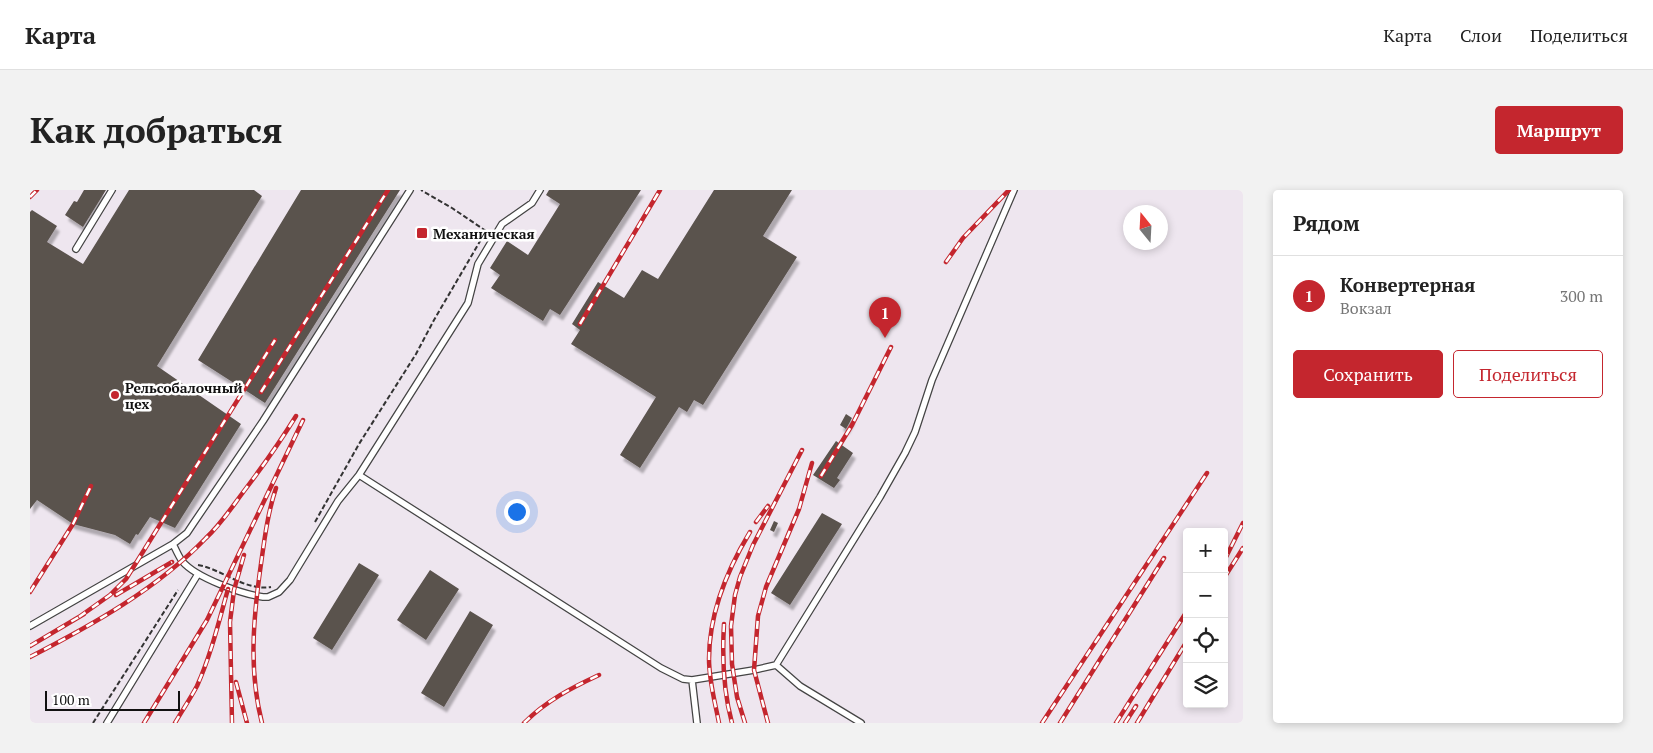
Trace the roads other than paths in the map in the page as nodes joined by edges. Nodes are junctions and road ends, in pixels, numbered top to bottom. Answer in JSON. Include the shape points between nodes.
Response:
{"nodes":[{"id":1,"x":112,"y":190,"type":"edge"},
{"id":2,"x":410,"y":190,"type":"edge"},
{"id":3,"x":540,"y":190,"type":"edge"},
{"id":4,"x":1014,"y":190,"type":"edge"},
{"id":5,"x":76,"y":249,"type":"dead end"},
{"id":6,"x":360,"y":475,"type":"junction"},
{"id":7,"x":173,"y":544,"type":"junction"},
{"id":8,"x":198,"y":574,"type":"junction"},
{"id":9,"x":30,"y":626,"type":"edge"},
{"id":10,"x":776,"y":665,"type":"junction"},
{"id":11,"x":692,"y":680,"type":"junction"},
{"id":12,"x":107,"y":723,"type":"edge"},
{"id":13,"x":697,"y":723,"type":"edge"},
{"id":14,"x":861,"y":723,"type":"edge"}],
"edges":[{"from":1,"to":5,"type":"lane"},
{"from":2,"to":7,"type":"lane","via":[[262,421],[187,533]]},
{"from":3,"to":6,"type":"lane","via":[[532,203],[502,224],[478,264],[468,303]]},
{"from":4,"to":10,"type":"lane","via":[[932,380],[906,453]]},
{"from":6,"to":8,"type":"lane","via":[[338,501],[290,580],[279,592],[268,597],[256,596]]},
{"from":6,"to":11,"type":"lane","via":[[661,668]]},
{"from":7,"to":8,"type":"lane","via":[[182,561]]},
{"from":7,"to":9,"type":"lane"},
{"from":8,"to":12,"type":"lane"},
{"from":10,"to":11,"type":"lane"},
{"from":10,"to":14,"type":"lane","via":[[800,686]]},
{"from":11,"to":13,"type":"lane"}]}
